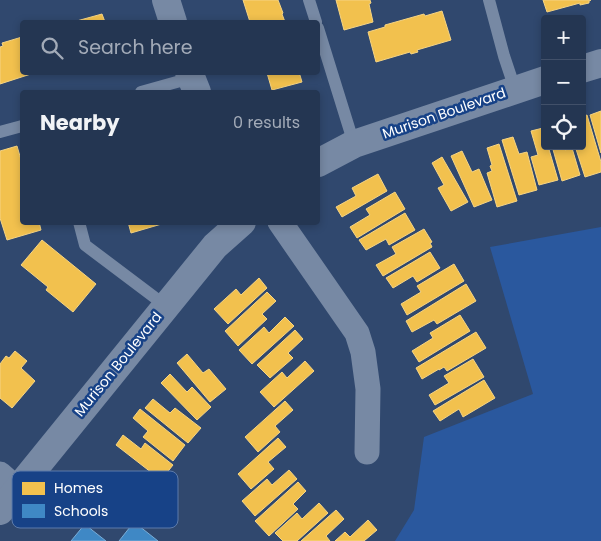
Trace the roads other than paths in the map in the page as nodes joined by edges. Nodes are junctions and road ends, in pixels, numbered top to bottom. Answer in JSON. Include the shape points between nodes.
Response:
{"nodes":[{"id":1,"x":166,"y":0,"type":"edge"},
{"id":2,"x":309,"y":0,"type":"edge"},
{"id":3,"x":489,"y":0,"type":"edge"},
{"id":4,"x":171,"y":20,"type":"edge"},
{"id":5,"x":315,"y":20,"type":"edge"},
{"id":6,"x":320,"y":34,"type":"edge"},
{"id":7,"x":601,"y":63,"type":"edge"},
{"id":8,"x":586,"y":68,"type":"edge"},
{"id":9,"x":192,"y":81,"type":"edge"},
{"id":10,"x":541,"y":81,"type":"edge"},
{"id":11,"x":515,"y":89,"type":"junction"},
{"id":12,"x":150,"y":90,"type":"edge"},
{"id":13,"x":20,"y":127,"type":"edge"},
{"id":14,"x":0,"y":132,"type":"edge"},
{"id":15,"x":354,"y":144,"type":"junction"},
{"id":16,"x":320,"y":162,"type":"edge"},
{"id":17,"x":80,"y":225,"type":"edge"},
{"id":18,"x":239,"y":225,"type":"edge"},
{"id":19,"x":282,"y":225,"type":"edge"},
{"id":20,"x":166,"y":306,"type":"junction"},
{"id":21,"x":367,"y":452,"type":"dead end"},
{"id":22,"x":18,"y":471,"type":"edge"},
{"id":23,"x":9,"y":481,"type":"edge"},
{"id":24,"x":0,"y":511,"type":"edge"}],
"edges":[{"from":1,"to":4,"type":"street"},
{"from":2,"to":5,"type":"lane"},
{"from":3,"to":11,"type":"lane"},
{"from":6,"to":15,"type":"lane"},
{"from":7,"to":8,"type":"street"},
{"from":9,"to":12,"type":"lane"},
{"from":10,"to":11,"type":"street","name":"Murison Boulevard"},
{"from":11,"to":15,"type":"street","name":"Murison Boulevard"},
{"from":13,"to":14,"type":"lane"},
{"from":15,"to":16,"type":"street","name":"Murison Boulevard"},
{"from":17,"to":20,"type":"lane","via":[[85,245]]},
{"from":18,"to":20,"type":"street","name":"Murison Boulevard","via":[[216,246]]},
{"from":19,"to":21,"type":"street","via":[[357,332],[368,389]]},
{"from":20,"to":22,"type":"street","name":"Murison Boulevard"},
{"from":23,"to":24,"type":"street","name":"Murison Boulevard"}]}
